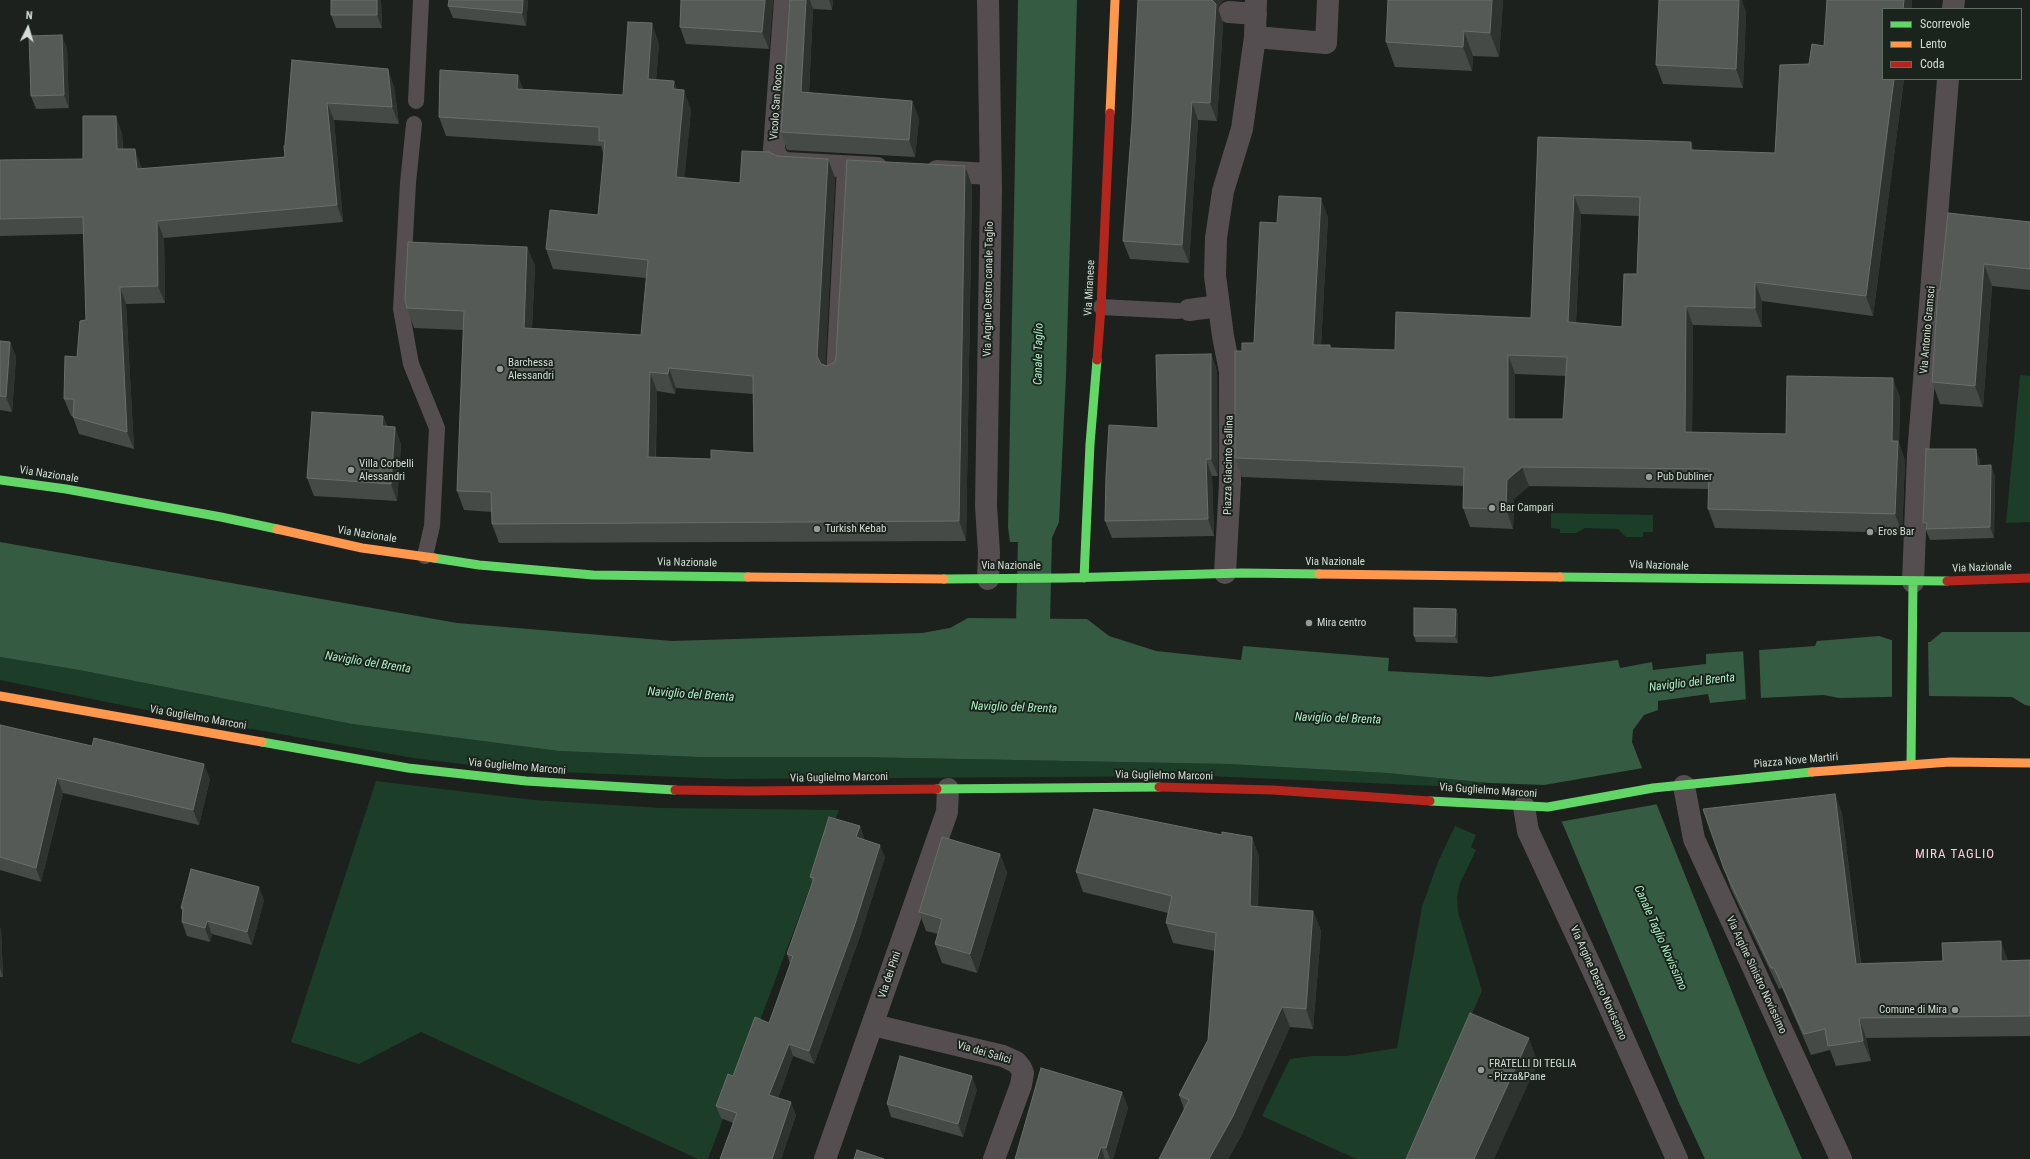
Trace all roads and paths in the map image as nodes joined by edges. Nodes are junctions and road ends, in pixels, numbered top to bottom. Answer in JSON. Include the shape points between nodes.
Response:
{"nodes":[{"id":1,"x":421,"y":0,"type":"edge"},
{"id":2,"x":785,"y":0,"type":"edge"},
{"id":3,"x":988,"y":0,"type":"edge"},
{"id":4,"x":1115,"y":0,"type":"edge"},
{"id":5,"x":1328,"y":0,"type":"edge"},
{"id":6,"x":1256,"y":7,"type":"edge"},
{"id":7,"x":1229,"y":12,"type":"dead end"},
{"id":8,"x":1255,"y":37,"type":"junction"},
{"id":9,"x":1948,"y":80,"type":"edge"},
{"id":10,"x":416,"y":101,"type":"dead end"},
{"id":11,"x":414,"y":124,"type":"dead end"},
{"id":12,"x":845,"y":166,"type":"junction"},
{"id":13,"x":990,"y":174,"type":"junction"},
{"id":14,"x":1219,"y":306,"type":"junction"},
{"id":15,"x":1101,"y":308,"type":"junction"},
{"id":16,"x":1184,"y":310,"type":"joint"},
{"id":17,"x":834,"y":376,"type":"edge"},
{"id":18,"x":0,"y":480,"type":"edge"},
{"id":19,"x":425,"y":556,"type":"junction"},
{"id":20,"x":1225,"y":573,"type":"junction"},
{"id":21,"x":1084,"y":578,"type":"junction"},
{"id":22,"x":2030,"y":578,"type":"edge"},
{"id":23,"x":993,"y":579,"type":"junction"},
{"id":24,"x":1913,"y":582,"type":"junction"},
{"id":25,"x":0,"y":696,"type":"edge"},
{"id":26,"x":2030,"y":763,"type":"edge"},
{"id":27,"x":1911,"y":764,"type":"junction"},
{"id":28,"x":1684,"y":786,"type":"junction"},
{"id":29,"x":948,"y":789,"type":"junction"},
{"id":30,"x":1524,"y":807,"type":"junction"},
{"id":31,"x":873,"y":1025,"type":"junction"},
{"id":32,"x":825,"y":1159,"type":"edge"},
{"id":33,"x":994,"y":1159,"type":"edge"},
{"id":34,"x":1676,"y":1159,"type":"edge"},
{"id":35,"x":1841,"y":1159,"type":"edge"}],
"edges":[{"from":1,"to":10,"type":"lane"},
{"from":2,"to":12,"type":"street","name":"Vicolo San Rocco","via":[[774,149],[777,158],[785,163]]},
{"from":3,"to":13,"type":"street","name":"Via Argine Destro canale Taglio"},
{"from":4,"to":15,"type":"main road","name":"Via Miranese"},
{"from":5,"to":8,"type":"street","via":[[1326,43]]},
{"from":6,"to":7,"type":"street"},
{"from":6,"to":8,"type":"street","name":"Piazza Giacinto Gallina"},
{"from":8,"to":14,"type":"street","name":"Piazza Giacinto Gallina","via":[[1242,129],[1223,192],[1216,238],[1215,276]]},
{"from":9,"to":24,"type":"street","name":"Via Antonio Gramsci","via":[[1918,455]]},
{"from":11,"to":19,"type":"lane","via":[[401,309],[411,364],[436,428],[432,526]]},
{"from":12,"to":13,"type":"street","name":"Vicolo San Rocco"},
{"from":12,"to":17,"type":"lane"},
{"from":13,"to":23,"type":"street","name":"Via Argine Destro canale Taglio","via":[[986,506]]},
{"from":14,"to":16,"type":"street"},
{"from":14,"to":20,"type":"street","name":"Piazza Giacinto Gallina","via":[[1230,372],[1230,483]]},
{"from":15,"to":16,"type":"lane"},
{"from":15,"to":21,"type":"main road","name":"Via Miranese","via":[[1090,444]]},
{"from":18,"to":19,"type":"main road","name":"Via Nazionale","via":[[66,489],[221,517],[362,548]]},
{"from":19,"to":23,"type":"main road","name":"Via Nazionale","via":[[479,565],[593,574]]},
{"from":20,"to":21,"type":"main road","name":"Via Nazionale"},
{"from":20,"to":24,"type":"main road","name":"Via Nazionale"},
{"from":21,"to":23,"type":"main road","name":"Via Nazionale"},
{"from":22,"to":24,"type":"main road","name":"Via Nazionale","via":[[1977,582]]},
{"from":24,"to":27,"type":"main road"},
{"from":25,"to":29,"type":"main road","name":"Via Guglielmo Marconi","via":[[408,768],[526,781],[642,789],[749,792]]},
{"from":26,"to":27,"type":"main road","name":"Piazza Nove Martiri"},
{"from":27,"to":28,"type":"main road","name":"Piazza Nove Martiri","via":[[1767,775]]},
{"from":28,"to":30,"type":"main road","name":"Via Guglielmo Marconi","via":[[1653,788],[1548,807]]},
{"from":28,"to":35,"type":"street","name":"Via Argine Sinistro Novissimo","via":[[1694,839]]},
{"from":29,"to":30,"type":"main road","name":"Via Guglielmo Marconi","via":[[1155,787],[1273,790]]},
{"from":29,"to":31,"type":"street","name":"Via dei Pini","via":[[947,812]]},
{"from":30,"to":34,"type":"street","name":"Via Argine Destro Novissimo","via":[[1528,831]]},
{"from":31,"to":32,"type":"street","name":"Via dei Pini"},
{"from":31,"to":33,"type":"street","name":"Via dei Salici","via":[[1003,1056],[1016,1062],[1024,1073]]}]}
